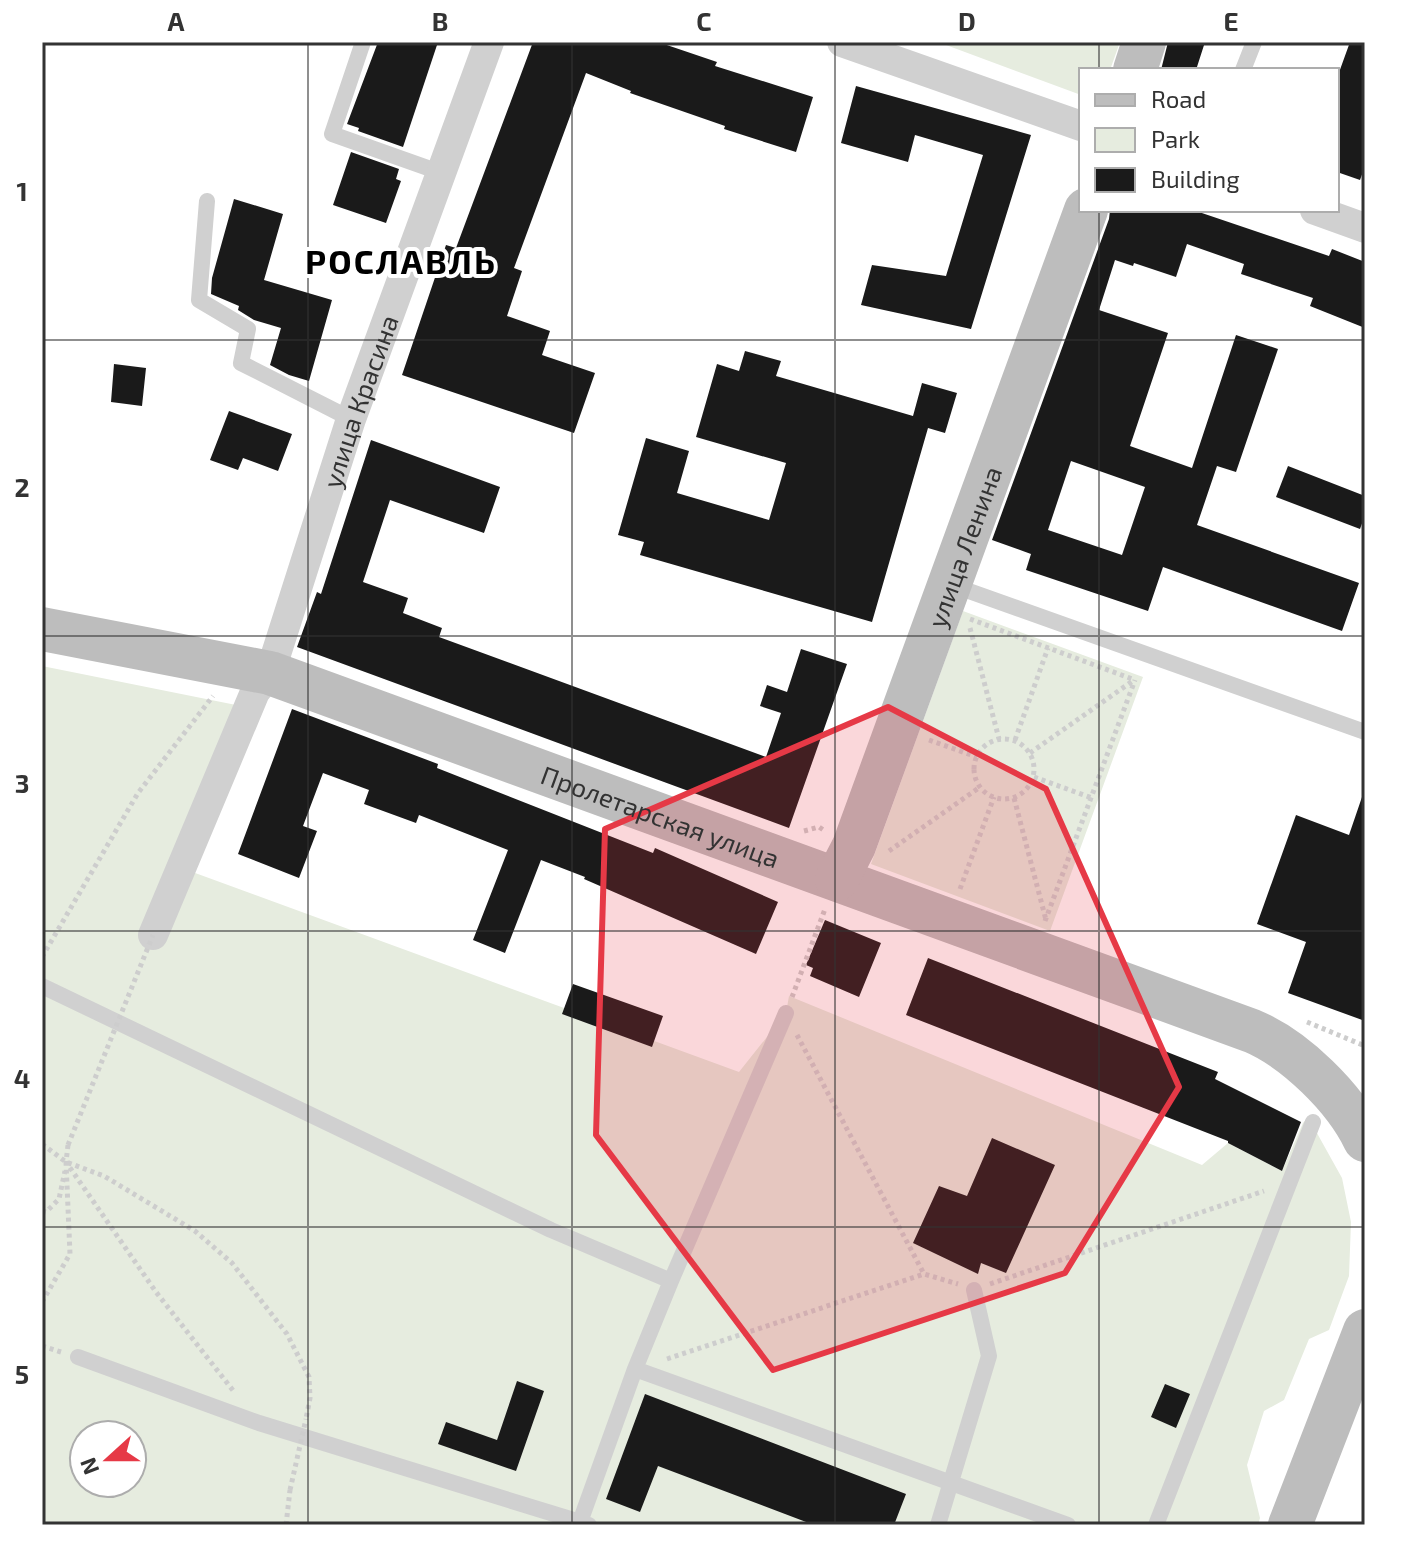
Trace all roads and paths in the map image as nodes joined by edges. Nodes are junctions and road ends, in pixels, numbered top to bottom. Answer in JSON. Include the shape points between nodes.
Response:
{"nodes":[{"id":1,"x":363,"y":42,"type":"edge"},
{"id":2,"x":489,"y":42,"type":"edge"},
{"id":3,"x":842,"y":42,"type":"edge"},
{"id":4,"x":1144,"y":42,"type":"edge"},
{"id":5,"x":1254,"y":42,"type":"edge"},
{"id":6,"x":1136,"y":68,"type":"edge"},
{"id":7,"x":1244,"y":68,"type":"edge"},
{"id":8,"x":1079,"y":125,"type":"edge"},
{"id":9,"x":442,"y":173,"type":"junction"},
{"id":10,"x":207,"y":201,"type":"dead end"},
{"id":11,"x":1085,"y":212,"type":"edge"},
{"id":12,"x":1321,"y":212,"type":"edge"},
{"id":13,"x":1365,"y":228,"type":"edge"},
{"id":14,"x":351,"y":419,"type":"junction"},
{"id":15,"x":959,"y":601,"type":"junction"},
{"id":16,"x":42,"y":629,"type":"edge"},
{"id":17,"x":962,"y":631,"type":"dead end"},
{"id":18,"x":1048,"y":648,"type":"junction"},
{"id":19,"x":270,"y":673,"type":"junction"},
{"id":20,"x":1135,"y":680,"type":"junction"},
{"id":21,"x":221,"y":685,"type":"dead end"},
{"id":22,"x":1365,"y":732,"type":"edge"},
{"id":23,"x":922,"y":737,"type":"dead end"},
{"id":24,"x":999,"y":739,"type":"junction"},
{"id":25,"x":1015,"y":740,"type":"junction"},
{"id":26,"x":1030,"y":753,"type":"junction"},
{"id":27,"x":977,"y":757,"type":"junction"},
{"id":28,"x":1034,"y":777,"type":"junction"},
{"id":29,"x":980,"y":787,"type":"junction"},
{"id":30,"x":994,"y":797,"type":"junction"},
{"id":31,"x":1014,"y":798,"type":"junction"},
{"id":32,"x":1092,"y":798,"type":"junction"},
{"id":33,"x":878,"y":859,"type":"dead end"},
{"id":34,"x":837,"y":879,"type":"junction"},
{"id":35,"x":946,"y":884,"type":"dead end"},
{"id":36,"x":960,"y":889,"type":"junction"},
{"id":37,"x":974,"y":895,"type":"dead end"},
{"id":38,"x":1032,"y":916,"type":"dead end"},
{"id":39,"x":1046,"y":921,"type":"junction"},
{"id":40,"x":153,"y":935,"type":"joint"},
{"id":41,"x":42,"y":957,"type":"edge"},
{"id":42,"x":42,"y":986,"type":"edge"},
{"id":43,"x":786,"y":1013,"type":"junction"},
{"id":44,"x":1280,"y":1027,"type":"junction"},
{"id":45,"x":1365,"y":1046,"type":"edge"},
{"id":46,"x":1365,"y":1084,"type":"edge"},
{"id":47,"x":1313,"y":1122,"type":"dead end"},
{"id":48,"x":1365,"y":1140,"type":"edge"},
{"id":49,"x":42,"y":1144,"type":"edge"},
{"id":50,"x":66,"y":1162,"type":"junction"},
{"id":51,"x":1288,"y":1183,"type":"junction"},
{"id":52,"x":42,"y":1211,"type":"edge"},
{"id":53,"x":924,"y":1274,"type":"junction"},
{"id":54,"x":671,"y":1281,"type":"junction"},
{"id":55,"x":974,"y":1290,"type":"junction"},
{"id":56,"x":42,"y":1302,"type":"edge"},
{"id":57,"x":1365,"y":1331,"type":"edge"},
{"id":58,"x":78,"y":1357,"type":"dead end"},
{"id":59,"x":635,"y":1369,"type":"junction"},
{"id":60,"x":259,"y":1423,"type":"junction"},
{"id":61,"x":951,"y":1482,"type":"junction"},
{"id":62,"x":585,"y":1524,"type":"edge"},
{"id":63,"x":286,"y":1525,"type":"edge"},
{"id":64,"x":938,"y":1525,"type":"edge"},
{"id":65,"x":1068,"y":1525,"type":"edge"},
{"id":66,"x":1156,"y":1525,"type":"edge"},
{"id":67,"x":1290,"y":1525,"type":"edge"}],
"edges":[{"from":1,"to":9,"type":"lane","via":[[332,134]]},
{"from":2,"to":9,"type":"street","name":"улица Красина"},
{"from":3,"to":8,"type":"street"},
{"from":4,"to":6,"type":"main road"},
{"from":5,"to":7,"type":"lane"},
{"from":9,"to":14,"type":"street","name":"улица Красина"},
{"from":10,"to":14,"type":"lane","via":[[199,300],[248,329],[241,363]]},
{"from":11,"to":15,"type":"main road","name":"улица Ленина"},
{"from":12,"to":13,"type":"street"},
{"from":14,"to":19,"type":"street","name":"улица Красина"},
{"from":15,"to":17,"type":"path"},
{"from":15,"to":18,"type":"path"},
{"from":15,"to":22,"type":"lane"},
{"from":15,"to":24,"type":"path"},
{"from":15,"to":34,"type":"main road","name":"улица Ленина"},
{"from":16,"to":19,"type":"main road","name":"Пролетарская улица"},
{"from":18,"to":20,"type":"path"},
{"from":18,"to":25,"type":"path"},
{"from":19,"to":34,"type":"main road","name":"Пролетарская улица"},
{"from":19,"to":40,"type":"street","name":"улица Красина","via":[[255,692]]},
{"from":20,"to":26,"type":"path"},
{"from":20,"to":32,"type":"path"},
{"from":21,"to":41,"type":"path","via":[[138,793]]},
{"from":23,"to":27,"type":"path"},
{"from":24,"to":25,"type":"path"},
{"from":24,"to":27,"type":"path"},
{"from":25,"to":26,"type":"path"},
{"from":26,"to":28,"type":"path"},
{"from":27,"to":29,"type":"path","via":[[974,773]]},
{"from":28,"to":31,"type":"path"},
{"from":28,"to":32,"type":"path"},
{"from":29,"to":30,"type":"path"},
{"from":29,"to":33,"type":"path"},
{"from":30,"to":31,"type":"path"},
{"from":30,"to":36,"type":"path"},
{"from":31,"to":39,"type":"path"},
{"from":32,"to":39,"type":"path"},
{"from":34,"to":43,"type":"path"},
{"from":34,"to":44,"type":"main road","name":"Пролетарская улица"},
{"from":35,"to":36,"type":"path"},
{"from":36,"to":37,"type":"path"},
{"from":38,"to":39,"type":"path"},
{"from":40,"to":50,"type":"path","bridge":true,"via":[[68,1145]]},
{"from":42,"to":54,"type":"lane","via":[[551,1230]]},
{"from":43,"to":53,"type":"path"},
{"from":43,"to":54,"type":"lane"},
{"from":44,"to":45,"type":"path"},
{"from":44,"to":46,"type":"main road","name":"Пролетарская улица"},
{"from":44,"to":48,"type":"main road","name":"Пролетарская улица"},
{"from":47,"to":51,"type":"lane"},
{"from":49,"to":50,"type":"path"},
{"from":50,"to":52,"type":"path","via":[[59,1199]]},
{"from":50,"to":56,"type":"path","via":[[70,1254]]},
{"from":50,"to":60,"type":"path","via":[[156,1292]]},
{"from":50,"to":63,"type":"path","bridge":true,"via":[[104,1176],[195,1231],[232,1263],[287,1334],[309,1377],[310,1398]]},
{"from":51,"to":55,"type":"path"},
{"from":51,"to":66,"type":"lane"},
{"from":53,"to":55,"type":"path"},
{"from":53,"to":59,"type":"path"},
{"from":54,"to":59,"type":"lane"},
{"from":55,"to":61,"type":"lane","via":[[989,1356]]},
{"from":57,"to":67,"type":"main road"},
{"from":58,"to":60,"type":"lane"},
{"from":59,"to":61,"type":"lane"},
{"from":59,"to":62,"type":"lane"},
{"from":60,"to":62,"type":"lane"},
{"from":61,"to":64,"type":"lane"},
{"from":61,"to":65,"type":"lane"}]}
